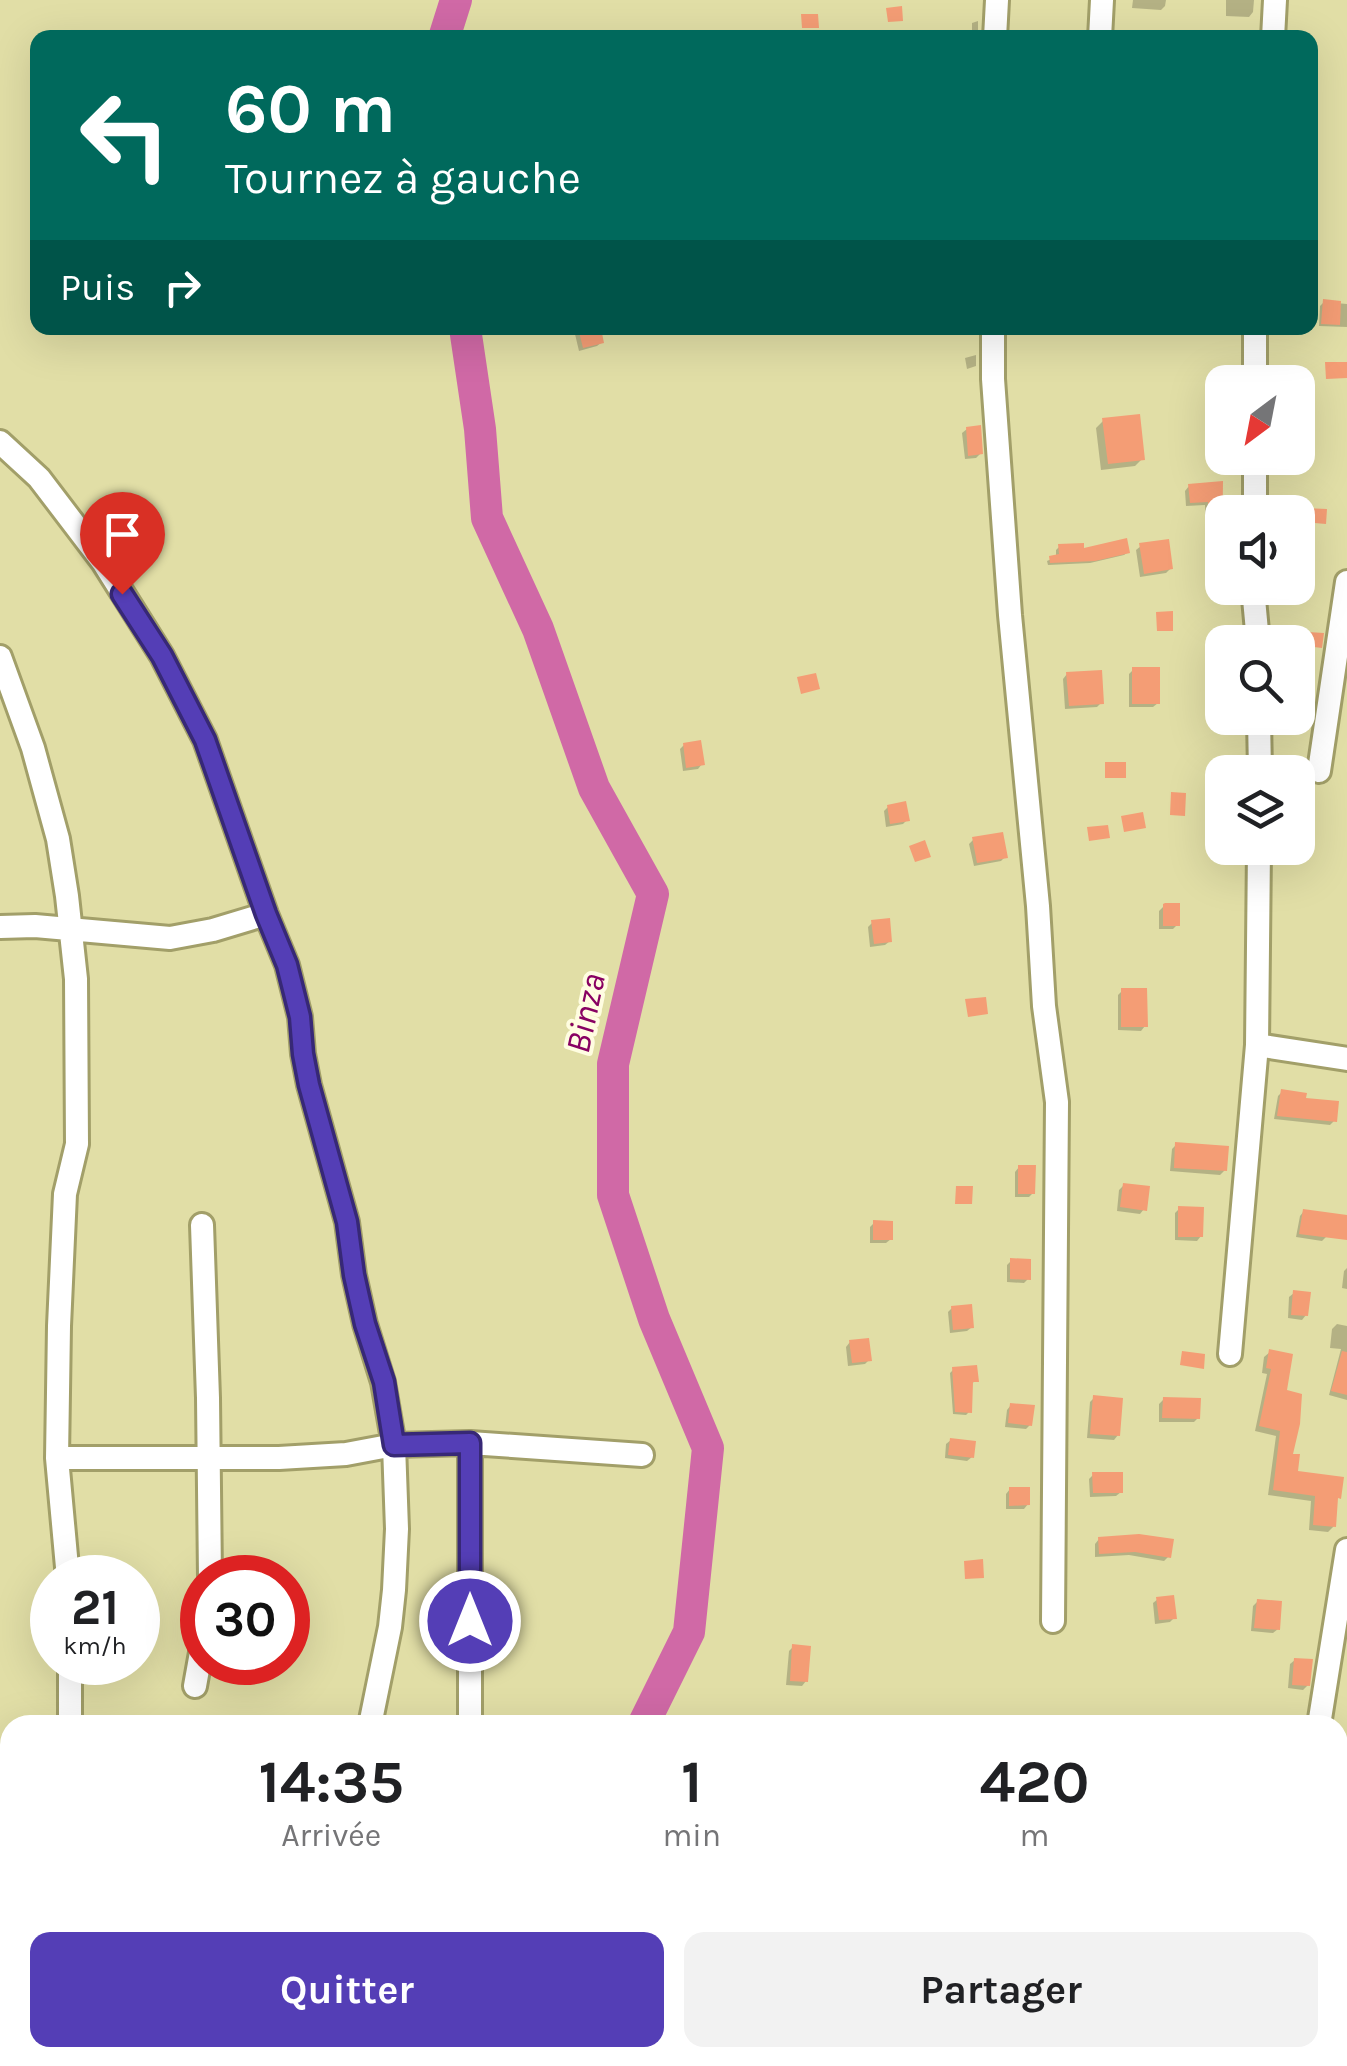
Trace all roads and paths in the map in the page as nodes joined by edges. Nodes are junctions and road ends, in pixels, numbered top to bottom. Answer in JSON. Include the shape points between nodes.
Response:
{"nodes":[{"id":1,"x":997,"y":0,"type":"edge"},
{"id":2,"x":1102,"y":0,"type":"edge"},
{"id":3,"x":1275,"y":0,"type":"edge"},
{"id":4,"x":995,"y":30,"type":"edge"},
{"id":5,"x":1100,"y":30,"type":"edge"},
{"id":6,"x":1273,"y":30,"type":"edge"},
{"id":7,"x":994,"y":335,"type":"edge"},
{"id":8,"x":1255,"y":335,"type":"edge"},
{"id":9,"x":1255,"y":365,"type":"edge"},
{"id":10,"x":0,"y":442,"type":"edge"},
{"id":11,"x":1347,"y":582,"type":"edge"},
{"id":12,"x":0,"y":658,"type":"edge"},
{"id":13,"x":1319,"y":771,"type":"dead end"},
{"id":14,"x":1259,"y":865,"type":"edge"},
{"id":15,"x":266,"y":914,"type":"junction"},
{"id":16,"x":0,"y":928,"type":"edge"},
{"id":17,"x":71,"y":930,"type":"junction"},
{"id":18,"x":1256,"y":1045,"type":"junction"},
{"id":19,"x":1347,"y":1059,"type":"edge"},
{"id":20,"x":202,"y":1225,"type":"dead end"},
{"id":21,"x":1230,"y":1354,"type":"dead end"},
{"id":22,"x":470,"y":1443,"type":"junction"},
{"id":23,"x":394,"y":1445,"type":"junction"},
{"id":24,"x":642,"y":1455,"type":"dead end"},
{"id":25,"x":57,"y":1458,"type":"junction"},
{"id":26,"x":207,"y":1459,"type":"junction"},
{"id":27,"x":1347,"y":1550,"type":"edge"},
{"id":28,"x":67,"y":1555,"type":"edge"},
{"id":29,"x":209,"y":1555,"type":"edge"},
{"id":30,"x":1053,"y":1621,"type":"dead end"},
{"id":31,"x":70,"y":1685,"type":"edge"},
{"id":32,"x":70,"y":1715,"type":"edge"},
{"id":33,"x":372,"y":1715,"type":"edge"},
{"id":34,"x":470,"y":1715,"type":"edge"},
{"id":35,"x":1321,"y":1715,"type":"edge"}],
"edges":[{"from":1,"to":4,"type":"street"},
{"from":2,"to":5,"type":"street"},
{"from":3,"to":6,"type":"street"},
{"from":7,"to":30,"type":"street","via":[[1010,615],[1057,1102]]},
{"from":8,"to":9,"type":"street"},
{"from":10,"to":15,"type":"street","via":[[38,478],[103,562],[162,656],[205,740]]},
{"from":11,"to":13,"type":"street"},
{"from":12,"to":17,"type":"street","via":[[58,839]]},
{"from":14,"to":18,"type":"street"},
{"from":15,"to":17,"type":"street","via":[[170,938]]},
{"from":15,"to":23,"type":"street","via":[[300,1017],[309,1085],[347,1222]]},
{"from":16,"to":17,"type":"street"},
{"from":17,"to":25,"type":"street","via":[[78,1144],[65,1194]]},
{"from":18,"to":19,"type":"street"},
{"from":18,"to":21,"type":"street"},
{"from":20,"to":26,"type":"street"},
{"from":22,"to":23,"type":"street"},
{"from":22,"to":24,"type":"street"},
{"from":22,"to":34,"type":"street"},
{"from":23,"to":26,"type":"street","via":[[346,1454]]},
{"from":23,"to":33,"type":"street","via":[[394,1590]]},
{"from":25,"to":26,"type":"street"},
{"from":25,"to":28,"type":"street"},
{"from":26,"to":29,"type":"street"},
{"from":27,"to":35,"type":"street"},
{"from":31,"to":32,"type":"street"}]}
